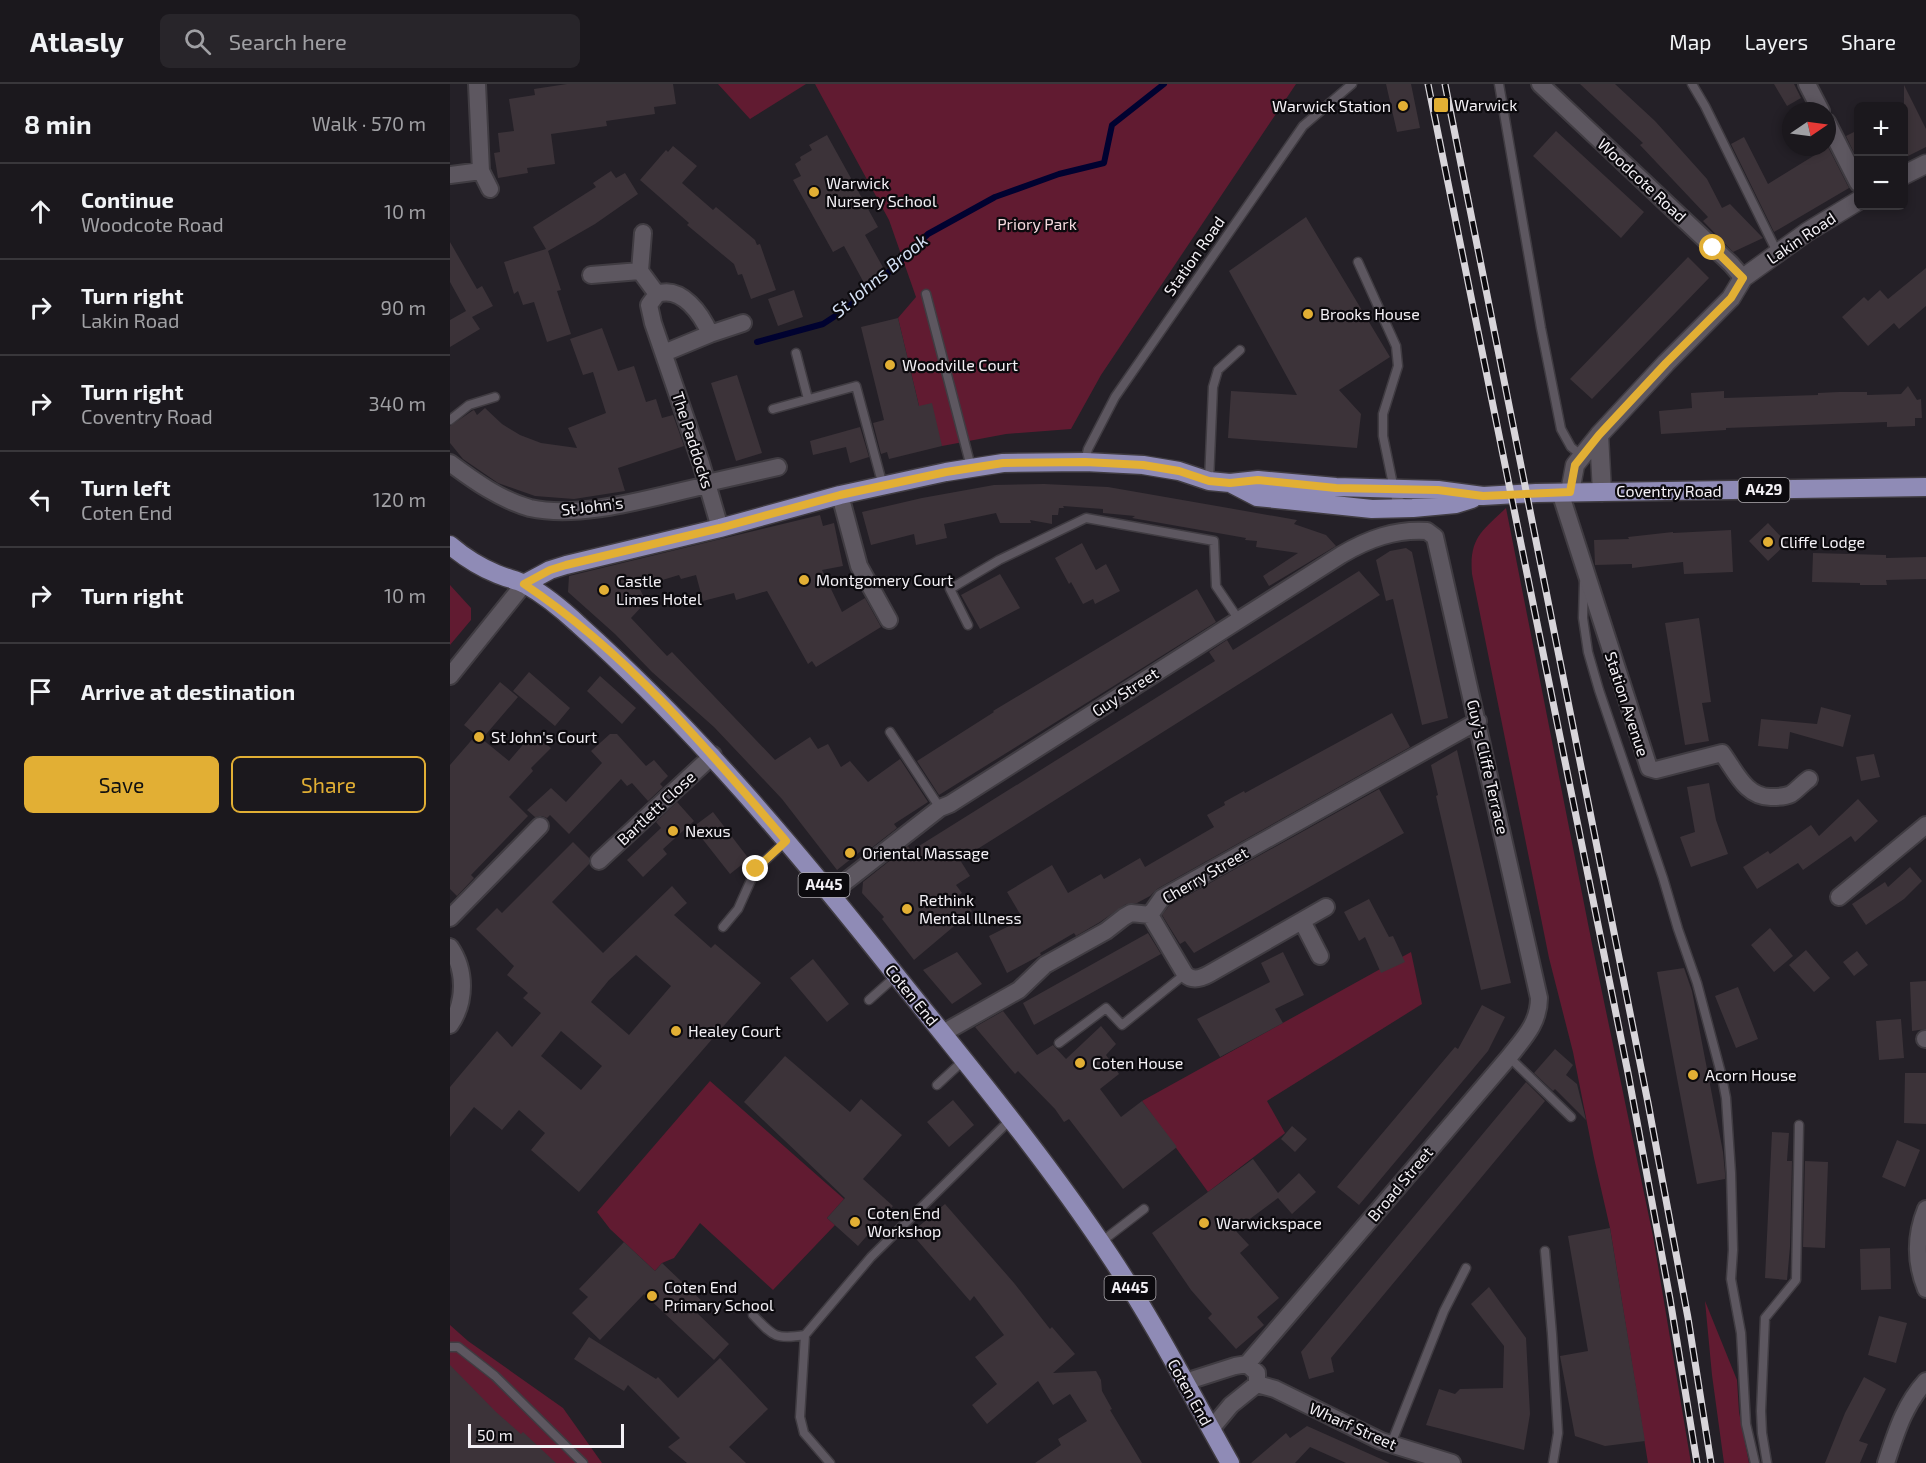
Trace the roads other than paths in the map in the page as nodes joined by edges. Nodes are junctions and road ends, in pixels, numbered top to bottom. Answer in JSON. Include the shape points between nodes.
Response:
{"nodes":[{"id":1,"x":477,"y":84,"type":"edge"},
{"id":2,"x":1352,"y":84,"type":"edge"},
{"id":3,"x":1499,"y":84,"type":"edge"},
{"id":4,"x":1540,"y":84,"type":"edge"},
{"id":5,"x":1692,"y":84,"type":"edge"},
{"id":6,"x":1807,"y":84,"type":"edge"},
{"id":7,"x":1816,"y":102,"type":"edge"},
{"id":8,"x":1836,"y":140,"type":"edge"},
{"id":9,"x":1926,"y":164,"type":"edge"},
{"id":10,"x":481,"y":171,"type":"junction"},
{"id":11,"x":1908,"y":173,"type":"edge"},
{"id":12,"x":450,"y":175,"type":"edge"},
{"id":13,"x":1854,"y":175,"type":"edge"},
{"id":14,"x":490,"y":189,"type":"dead end"},
{"id":15,"x":1854,"y":204,"type":"edge"},
{"id":16,"x":643,"y":233,"type":"dead end"},
{"id":17,"x":1778,"y":254,"type":"junction"},
{"id":18,"x":1358,"y":262,"type":"dead end"},
{"id":19,"x":640,"y":271,"type":"junction"},
{"id":20,"x":591,"y":275,"type":"dead end"},
{"id":21,"x":1743,"y":278,"type":"junction"},
{"id":22,"x":657,"y":294,"type":"junction"},
{"id":23,"x":926,"y":294,"type":"dead end"},
{"id":24,"x":743,"y":323,"type":"dead end"},
{"id":25,"x":710,"y":334,"type":"junction"},
{"id":26,"x":1240,"y":350,"type":"dead end"},
{"id":27,"x":664,"y":353,"type":"junction"},
{"id":28,"x":796,"y":353,"type":"dead end"},
{"id":29,"x":495,"y":398,"type":"dead end"},
{"id":30,"x":808,"y":399,"type":"junction"},
{"id":31,"x":773,"y":409,"type":"dead end"},
{"id":32,"x":450,"y":420,"type":"edge"},
{"id":33,"x":1599,"y":435,"type":"junction"},
{"id":34,"x":1582,"y":456,"type":"junction"},
{"id":35,"x":1085,"y":462,"type":"junction"},
{"id":36,"x":450,"y":463,"type":"edge"},
{"id":37,"x":778,"y":467,"type":"dead end"},
{"id":38,"x":971,"y":467,"type":"junction"},
{"id":39,"x":1209,"y":481,"type":"junction"},
{"id":40,"x":1230,"y":483,"type":"junction"},
{"id":41,"x":707,"y":484,"type":"junction"},
{"id":42,"x":883,"y":486,"type":"junction"},
{"id":43,"x":1926,"y":487,"type":"edge"},
{"id":44,"x":1394,"y":489,"type":"junction"},
{"id":45,"x":1565,"y":492,"type":"junction"},
{"id":46,"x":1602,"y":492,"type":"junction"},
{"id":47,"x":840,"y":495,"type":"junction"},
{"id":48,"x":1483,"y":496,"type":"junction"},
{"id":49,"x":1413,"y":508,"type":"junction"},
{"id":50,"x":720,"y":528,"type":"junction"},
{"id":51,"x":1435,"y":537,"type":"joint"},
{"id":52,"x":450,"y":545,"type":"edge"},
{"id":53,"x":1584,"y":567,"type":"junction"},
{"id":54,"x":524,"y":584,"type":"junction"},
{"id":55,"x":890,"y":620,"type":"dead end"},
{"id":56,"x":1239,"y":620,"type":"junction"},
{"id":57,"x":968,"y":625,"type":"dead end"},
{"id":58,"x":450,"y":676,"type":"edge"},
{"id":59,"x":1478,"y":722,"type":"junction"},
{"id":60,"x":890,"y":732,"type":"dead end"},
{"id":61,"x":713,"y":755,"type":"junction"},
{"id":62,"x":1809,"y":779,"type":"dead end"},
{"id":63,"x":945,"y":806,"type":"junction"},
{"id":64,"x":1926,"y":825,"type":"edge"},
{"id":65,"x":540,"y":826,"type":"dead end"},
{"id":66,"x":786,"y":841,"type":"junction"},
{"id":67,"x":599,"y":861,"type":"dead end"},
{"id":68,"x":831,"y":893,"type":"junction"},
{"id":69,"x":1839,"y":897,"type":"dead end"},
{"id":70,"x":1326,"y":907,"type":"dead end"},
{"id":71,"x":1150,"y":915,"type":"junction"},
{"id":72,"x":450,"y":918,"type":"edge"},
{"id":73,"x":1302,"y":921,"type":"junction"},
{"id":74,"x":723,"y":927,"type":"dead end"},
{"id":75,"x":450,"y":947,"type":"edge"},
{"id":76,"x":1320,"y":956,"type":"dead end"},
{"id":77,"x":1185,"y":974,"type":"junction"},
{"id":78,"x":896,"y":975,"type":"junction"},
{"id":79,"x":1539,"y":998,"type":"joint"},
{"id":80,"x":869,"y":1000,"type":"dead end"},
{"id":81,"x":450,"y":1025,"type":"edge"},
{"id":82,"x":943,"y":1033,"type":"junction"},
{"id":83,"x":1059,"y":1043,"type":"dead end"},
{"id":84,"x":1509,"y":1057,"type":"junction"},
{"id":85,"x":963,"y":1060,"type":"junction"},
{"id":86,"x":937,"y":1085,"type":"dead end"},
{"id":87,"x":1570,"y":1117,"type":"dead end"},
{"id":88,"x":1010,"y":1120,"type":"junction"},
{"id":89,"x":1799,"y":1125,"type":"dead end"},
{"id":90,"x":1144,"y":1209,"type":"dead end"},
{"id":91,"x":1926,"y":1209,"type":"edge"},
{"id":92,"x":1101,"y":1242,"type":"junction"},
{"id":93,"x":1545,"y":1251,"type":"dead end"},
{"id":94,"x":1466,"y":1268,"type":"dead end"},
{"id":95,"x":1926,"y":1289,"type":"edge"},
{"id":96,"x":753,"y":1314,"type":"dead end"},
{"id":97,"x":805,"y":1335,"type":"junction"},
{"id":98,"x":450,"y":1347,"type":"edge"},
{"id":99,"x":1247,"y":1364,"type":"junction"},
{"id":100,"x":1926,"y":1381,"type":"edge"},
{"id":101,"x":1185,"y":1382,"type":"junction"},
{"id":102,"x":1257,"y":1384,"type":"junction"},
{"id":103,"x":1211,"y":1429,"type":"junction"},
{"id":104,"x":1391,"y":1444,"type":"junction"},
{"id":105,"x":583,"y":1463,"type":"edge"},
{"id":106,"x":830,"y":1463,"type":"edge"},
{"id":107,"x":1230,"y":1463,"type":"edge"},
{"id":108,"x":1452,"y":1463,"type":"edge"},
{"id":109,"x":1553,"y":1463,"type":"edge"},
{"id":110,"x":1755,"y":1463,"type":"edge"},
{"id":111,"x":1767,"y":1463,"type":"edge"},
{"id":112,"x":1886,"y":1463,"type":"edge"}],
"edges":[{"from":1,"to":10,"type":"street"},
{"from":2,"to":35,"type":"lane","name":"Station Road","via":[[1303,126],[1116,397]]},
{"from":3,"to":34,"type":"lane","via":[[1561,429],[1571,447]]},
{"from":4,"to":21,"type":"street","name":"Woodcote Road"},
{"from":5,"to":17,"type":"lane"},
{"from":6,"to":7,"type":"street"},
{"from":8,"to":13,"type":"street"},
{"from":9,"to":11,"type":"street"},
{"from":10,"to":12,"type":"street"},
{"from":10,"to":14,"type":"street"},
{"from":15,"to":17,"type":"street","name":"Lakin Road"},
{"from":16,"to":19,"type":"street"},
{"from":17,"to":21,"type":"street","name":"Lakin Road"},
{"from":18,"to":44,"type":"lane","via":[[1396,346],[1398,366],[1383,414],[1383,436]]},
{"from":19,"to":20,"type":"street"},
{"from":19,"to":22,"type":"street"},
{"from":21,"to":33,"type":"street","name":"Lakin Road","via":[[1731,298]]},
{"from":22,"to":25,"type":"street","via":[[669,292],[682,297],[703,318]]},
{"from":22,"to":27,"type":"street","name":"The Paddocks","via":[[649,306]]},
{"from":23,"to":38,"type":"lane"},
{"from":24,"to":25,"type":"street"},
{"from":25,"to":27,"type":"street"},
{"from":26,"to":39,"type":"lane","via":[[1218,370],[1213,387]]},
{"from":27,"to":41,"type":"street","name":"The Paddocks"},
{"from":28,"to":30,"type":"lane"},
{"from":29,"to":32,"type":"lane","via":[[469,405]]},
{"from":30,"to":31,"type":"lane"},
{"from":30,"to":42,"type":"lane","via":[[856,386]]},
{"from":33,"to":34,"type":"street","name":"Lakin Road"},
{"from":33,"to":46,"type":"street"},
{"from":34,"to":45,"type":"street","name":"Lakin Road"},
{"from":35,"to":38,"type":"main road","name":"Coventry Road","number":"A429"},
{"from":35,"to":39,"type":"main road","name":"Coventry Road","number":"A429","via":[[1143,465]]},
{"from":36,"to":41,"type":"street","name":"St John's","via":[[509,500],[550,511],[603,507]]},
{"from":37,"to":41,"type":"street","name":"St John's"},
{"from":38,"to":42,"type":"main road","name":"Coventry Road","number":"A429"},
{"from":39,"to":40,"type":"main road","name":"Coventry Road","number":"A429"},
{"from":40,"to":44,"type":"main road","name":"Coventry Road","number":"A429","via":[[1258,480]]},
{"from":40,"to":49,"type":"main road","name":"Coventry Road","number":"A429","via":[[1257,496],[1372,509]]},
{"from":41,"to":50,"type":"street","name":"The Paddocks"},
{"from":42,"to":47,"type":"main road","name":"Coventry Road","number":"A429"},
{"from":43,"to":46,"type":"main road","name":"Coventry Road","number":"A429"},
{"from":44,"to":48,"type":"main road","name":"Coventry Road","number":"A429"},
{"from":44,"to":49,"type":"lane","via":[[1396,499]]},
{"from":45,"to":46,"type":"main road","name":"Coventry Road","number":"A429"},
{"from":45,"to":48,"type":"main road","name":"Coventry Road","number":"A429"},
{"from":45,"to":53,"type":"street","name":"Station Avenue"},
{"from":47,"to":50,"type":"main road","name":"Coventry Road","number":"A429"},
{"from":47,"to":55,"type":"street","via":[[859,566]]},
{"from":48,"to":49,"type":"main road","name":"Coventry Road","number":"A429","via":[[1455,504]]},
{"from":50,"to":54,"type":"main road","name":"Coventry Road","number":"A429","via":[[566,565]]},
{"from":51,"to":56,"type":"street","name":"Guy Street","via":[[1428,531],[1419,531],[1365,541]]},
{"from":51,"to":59,"type":"street","name":"Guy's Cliffe Terrace"},
{"from":52,"to":54,"type":"main road","via":[[484,568]]},
{"from":53,"to":62,"type":"street","name":"Station Avenue","via":[[1648,768],[1656,770],[1722,753],[1750,791],[1768,797],[1791,794]]},
{"from":53,"to":110,"type":"lane","via":[[1583,618],[1588,652],[1697,983],[1722,1077],[1731,1173],[1731,1279],[1741,1333],[1746,1424]]},
{"from":54,"to":58,"type":"street"},
{"from":54,"to":61,"type":"main road","name":"Coten End","number":"A445","via":[[578,623]]},
{"from":56,"to":57,"type":"lane","via":[[1216,586],[1214,541],[1086,518],[999,560],[950,589]]},
{"from":56,"to":63,"type":"street","name":"Guy Street"},
{"from":59,"to":71,"type":"street","name":"Cherry Street","via":[[1162,898]]},
{"from":59,"to":79,"type":"street","name":"Guy's Cliffe Terrace"},
{"from":60,"to":63,"type":"lane"},
{"from":61,"to":66,"type":"main road","name":"Coten End","number":"A445"},
{"from":61,"to":67,"type":"street","name":"Bartlett Close"},
{"from":63,"to":68,"type":"street","name":"Guy Street"},
{"from":64,"to":69,"type":"street"},
{"from":65,"to":72,"type":"street"},
{"from":66,"to":68,"type":"main road","name":"Coten End","number":"A445"},
{"from":66,"to":74,"type":"lane","via":[[756,869],[738,909]]},
{"from":68,"to":78,"type":"main road","name":"Coten End","number":"A445"},
{"from":70,"to":73,"type":"street"},
{"from":71,"to":77,"type":"street"},
{"from":71,"to":82,"type":"street","name":"Cherry Street","via":[[1124,916],[1106,931],[1045,965],[1019,990]]},
{"from":73,"to":76,"type":"street"},
{"from":73,"to":77,"type":"street","via":[[1202,978]]},
{"from":75,"to":81,"type":"street","via":[[462,985],[462,998]]},
{"from":77,"to":83,"type":"lane","via":[[1122,1025],[1106,1008]]},
{"from":78,"to":80,"type":"lane"},
{"from":78,"to":82,"type":"main road","name":"Coten End","number":"A445"},
{"from":79,"to":84,"type":"street","name":"Broad Street","via":[[1536,1019]]},
{"from":82,"to":85,"type":"main road","name":"Coten End","number":"A445"},
{"from":84,"to":87,"type":"lane"},
{"from":84,"to":99,"type":"street","name":"Broad Street"},
{"from":85,"to":86,"type":"lane"},
{"from":85,"to":88,"type":"main road","name":"Coten End","number":"A445"},
{"from":88,"to":92,"type":"main road","name":"Coten End","number":"A445"},
{"from":88,"to":97,"type":"lane","via":[[871,1257]]},
{"from":89,"to":111,"type":"lane","via":[[1796,1280],[1765,1318],[1761,1411]]},
{"from":90,"to":92,"type":"lane"},
{"from":91,"to":95,"type":"street","via":[[1917,1243]]},
{"from":92,"to":101,"type":"main road","name":"Coten End","number":"A445"},
{"from":93,"to":109,"type":"lane","via":[[1558,1433]]},
{"from":94,"to":104,"type":"lane","via":[[1444,1311]]},
{"from":96,"to":97,"type":"lane","via":[[769,1331],[784,1338]]},
{"from":97,"to":106,"type":"lane","via":[[800,1418],[804,1433]]},
{"from":98,"to":105,"type":"lane","via":[[458,1347],[495,1376]]},
{"from":99,"to":101,"type":"street"},
{"from":99,"to":102,"type":"street","via":[[1257,1372]]},
{"from":100,"to":112,"type":"street","via":[[1899,1424]]},
{"from":101,"to":103,"type":"main road","name":"Coten End","number":"A445"},
{"from":102,"to":103,"type":"street","via":[[1231,1405]]},
{"from":102,"to":104,"type":"street","name":"Wharf Street"},
{"from":103,"to":107,"type":"main road","name":"Coten End","number":"A445"},
{"from":104,"to":108,"type":"street","name":"Wharf Street"}]}
